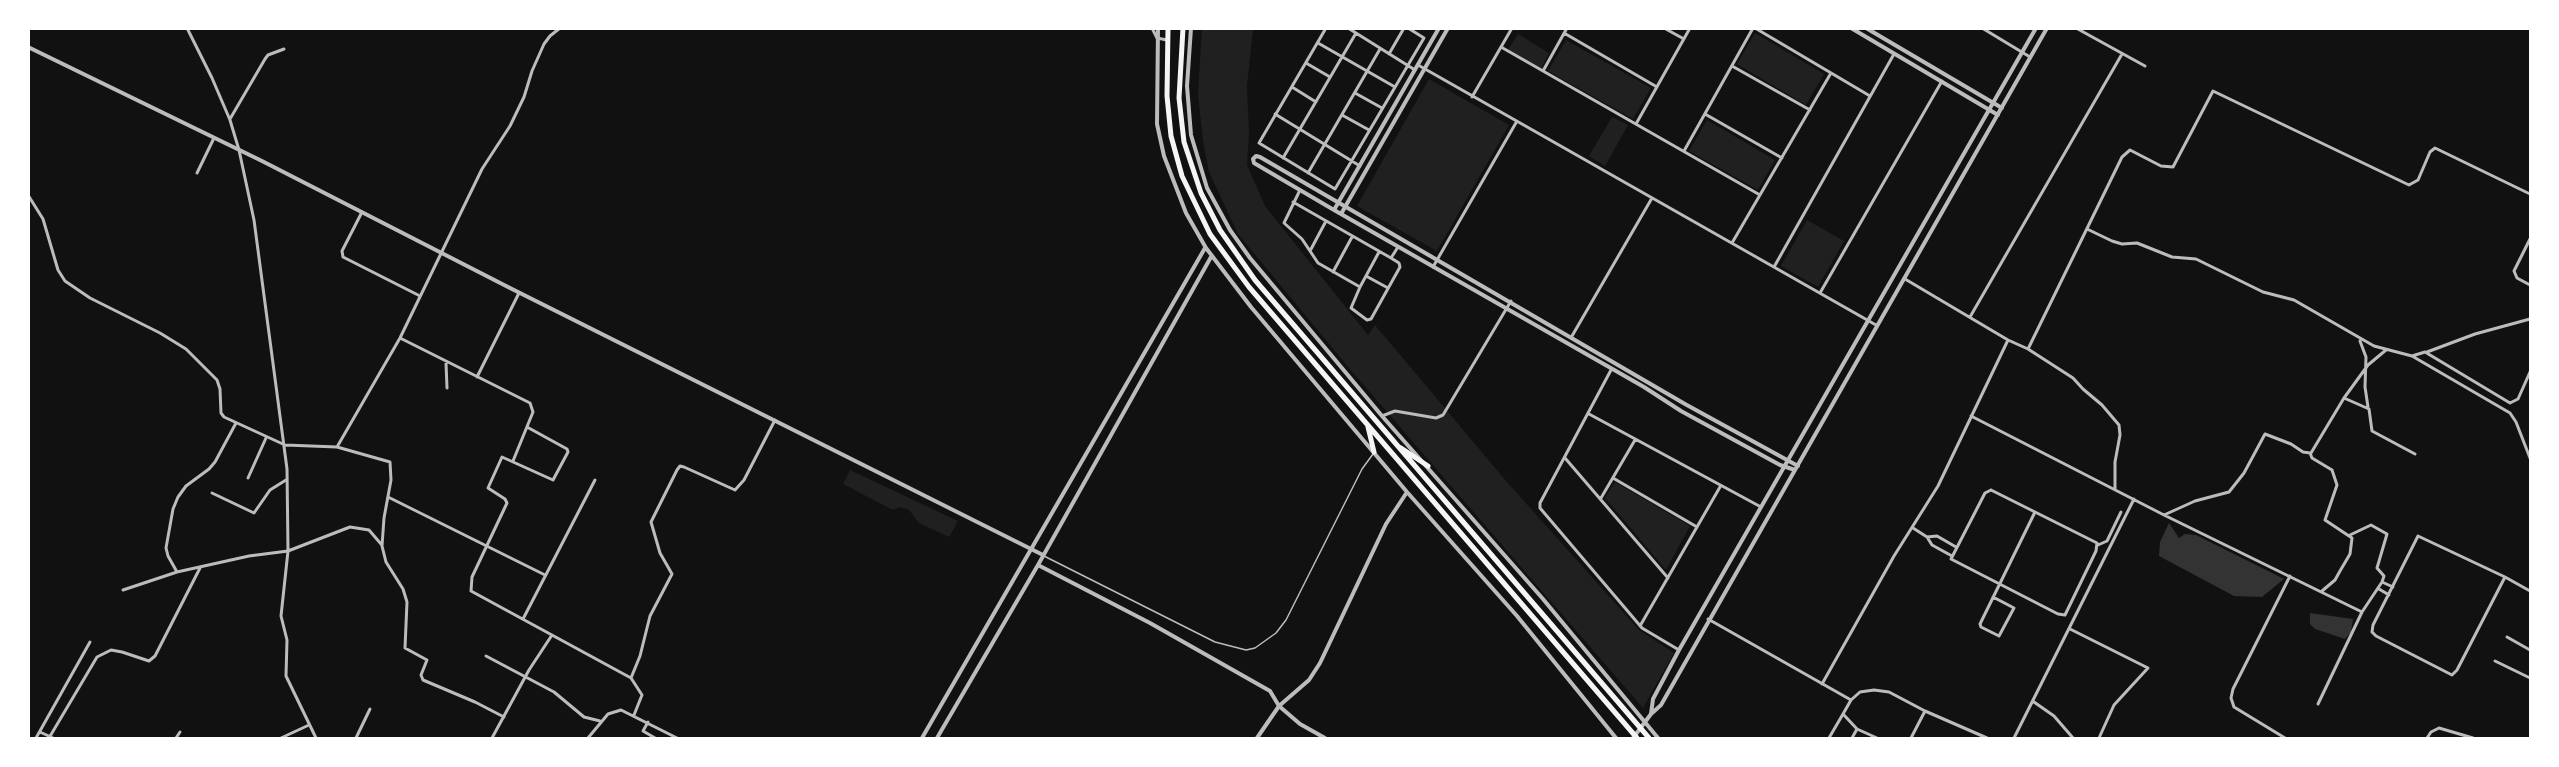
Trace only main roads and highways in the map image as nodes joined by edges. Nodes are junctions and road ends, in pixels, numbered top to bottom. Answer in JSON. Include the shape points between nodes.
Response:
{"nodes":[{"id":1,"x":1168,"y":28,"type":"edge"},
{"id":2,"x":1183,"y":28,"type":"edge"},
{"id":3,"x":1368,"y":426,"type":"junction"},
{"id":4,"x":1394,"y":444,"type":"junction"},
{"id":5,"x":1374,"y":452,"type":"road end"},
{"id":6,"x":1428,"y":466,"type":"road end"},
{"id":7,"x":1634,"y":736,"type":"edge"},
{"id":8,"x":1649,"y":738,"type":"edge"}],
"edges":[{"from":1,"to":3,"type":"highway","via":[[1171,136],[1182,176],[1210,234],[1249,288]]},
{"from":2,"to":4,"type":"highway","via":[[1179,98],[1184,142],[1201,193],[1220,230],[1255,280]]},
{"from":3,"to":5,"type":"highway"},
{"from":3,"to":7,"type":"highway"},
{"from":4,"to":6,"type":"highway"},
{"from":4,"to":8,"type":"highway"}]}
